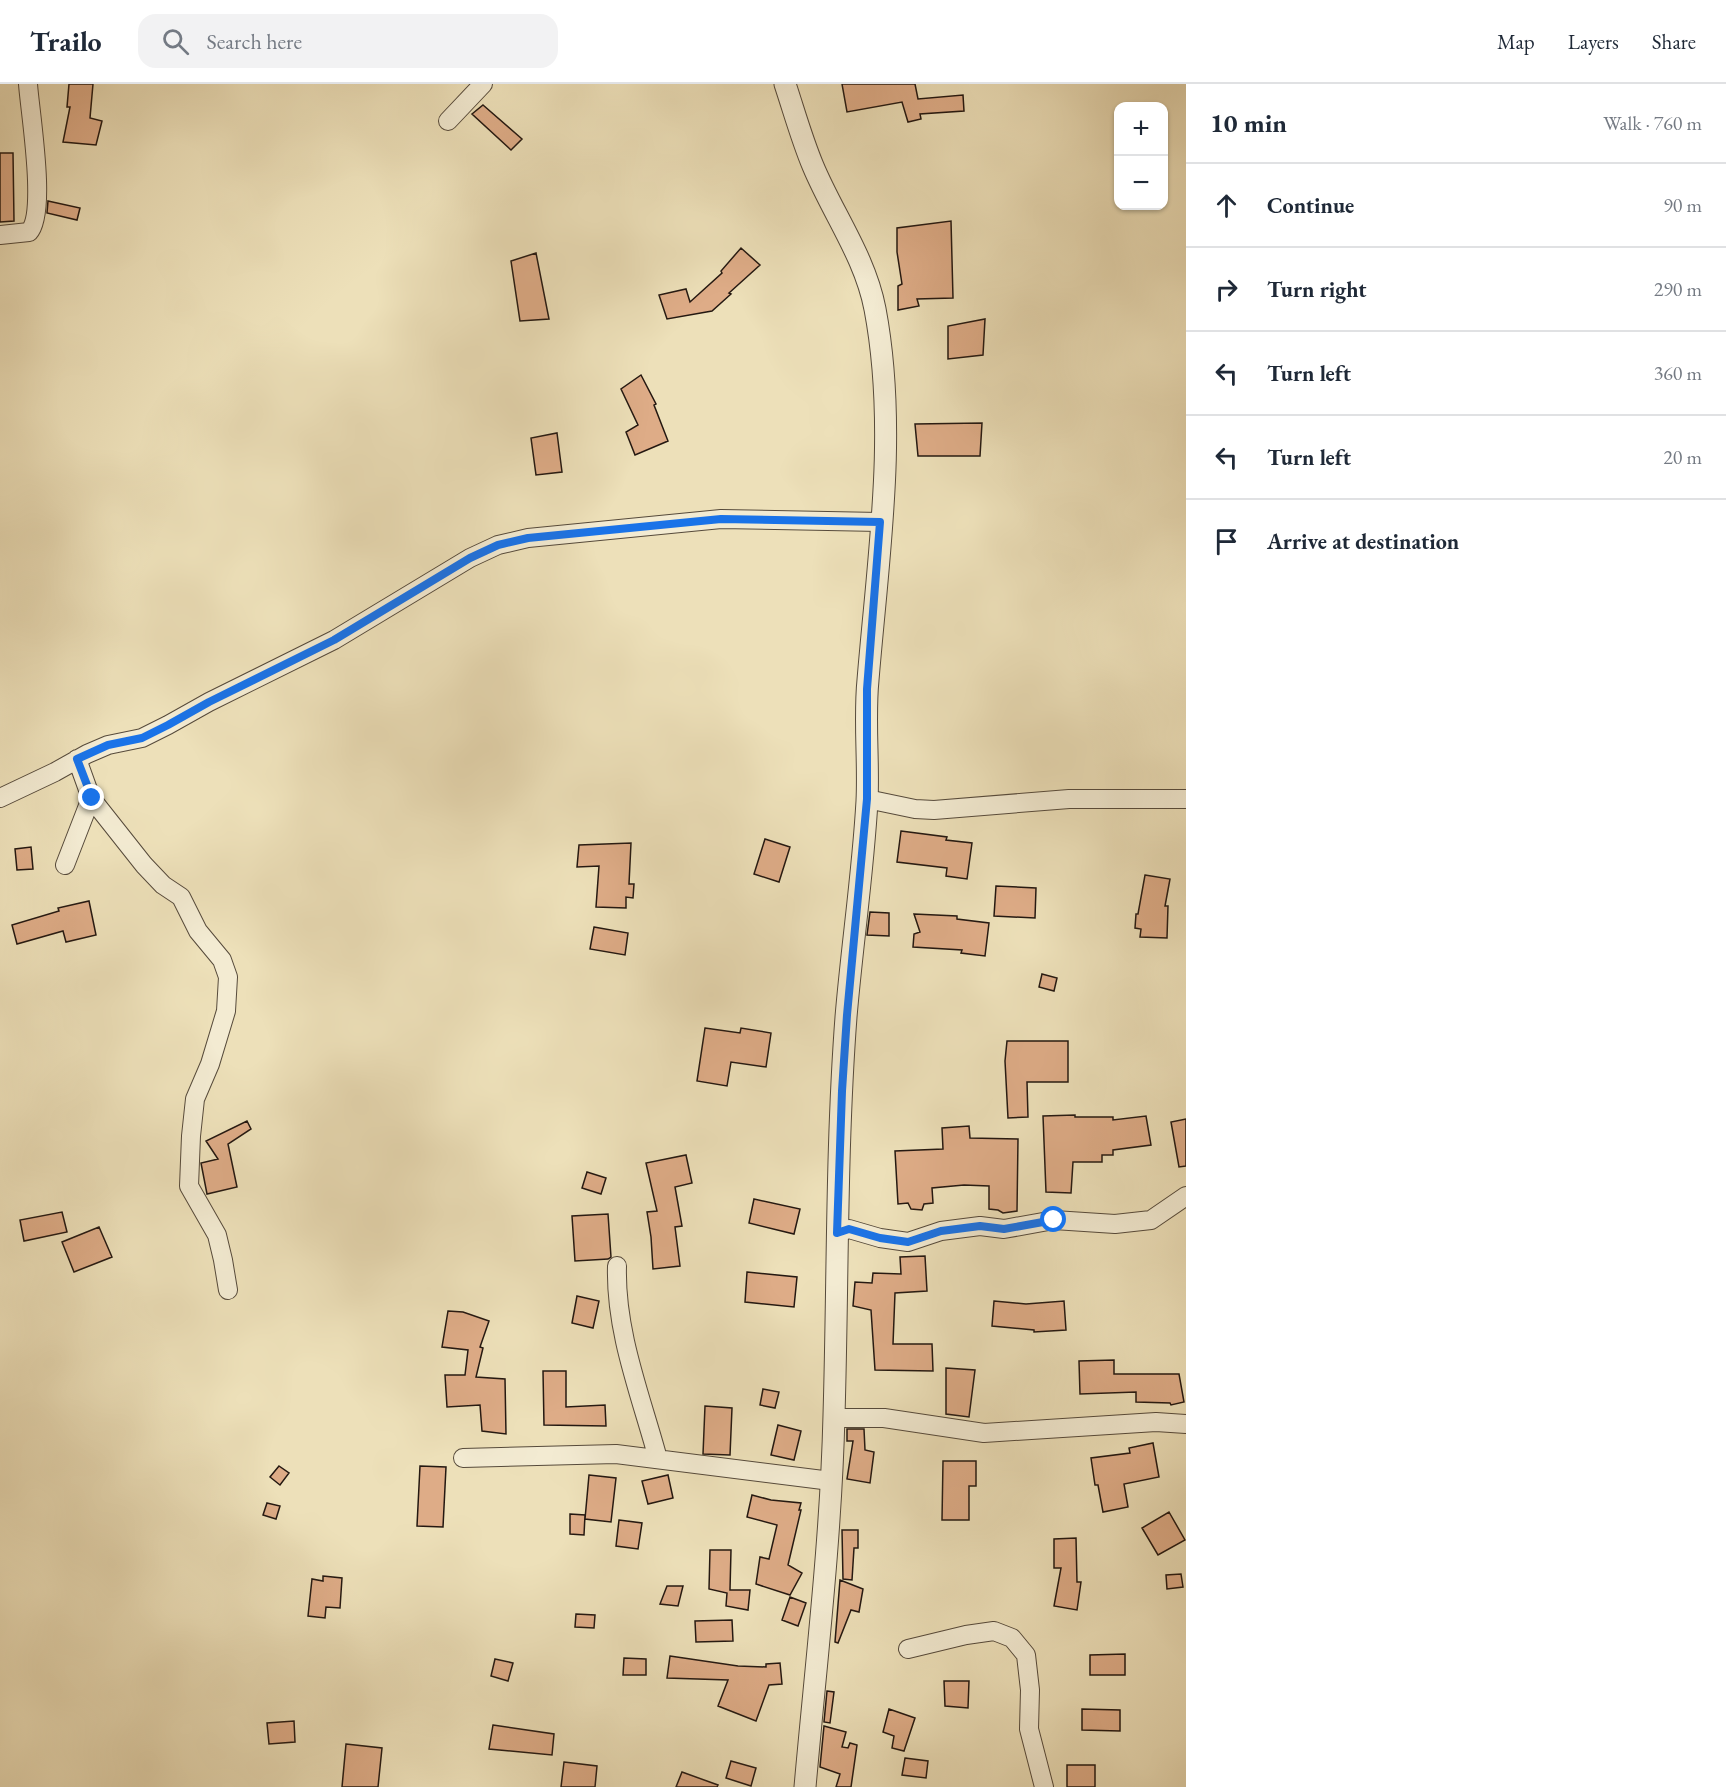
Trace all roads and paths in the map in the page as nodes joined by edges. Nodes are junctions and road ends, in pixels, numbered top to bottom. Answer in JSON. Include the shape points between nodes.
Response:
{"nodes":[{"id":1,"x":28,"y":84,"type":"edge"},
{"id":2,"x":483,"y":84,"type":"edge"},
{"id":3,"x":785,"y":84,"type":"edge"},
{"id":4,"x":448,"y":121,"type":"dead end"},
{"id":5,"x":0,"y":236,"type":"edge"},
{"id":6,"x":880,"y":522,"type":"junction"},
{"id":7,"x":77,"y":759,"type":"junction"},
{"id":8,"x":0,"y":798,"type":"edge"},
{"id":9,"x":92,"y":798,"type":"junction"},
{"id":10,"x":867,"y":799,"type":"junction"},
{"id":11,"x":1186,"y":799,"type":"edge"},
{"id":12,"x":66,"y":865,"type":"dead end"},
{"id":13,"x":1186,"y":1196,"type":"edge"},
{"id":14,"x":837,"y":1233,"type":"junction"},
{"id":15,"x":617,"y":1266,"type":"dead end"},
{"id":16,"x":228,"y":1290,"type":"dead end"},
{"id":17,"x":834,"y":1418,"type":"junction"},
{"id":18,"x":1186,"y":1424,"type":"edge"},
{"id":19,"x":463,"y":1458,"type":"dead end"},
{"id":20,"x":658,"y":1459,"type":"junction"},
{"id":21,"x":831,"y":1481,"type":"junction"},
{"id":22,"x":908,"y":1649,"type":"dead end"},
{"id":23,"x":805,"y":1787,"type":"edge"},
{"id":24,"x":1044,"y":1787,"type":"edge"}],
"edges":[{"from":1,"to":5,"type":"street","via":[[38,177],[36,220],[29,232]]},
{"from":2,"to":4,"type":"street"},
{"from":3,"to":6,"type":"street","via":[[812,164],[855,250],[874,304],[884,367],[886,415]]},
{"from":6,"to":7,"type":"street","via":[[721,519],[528,538],[498,545],[334,640],[168,725],[142,738],[108,745]]},
{"from":6,"to":10,"type":"street","via":[[867,689]]},
{"from":7,"to":8,"type":"street"},
{"from":7,"to":9,"type":"street"},
{"from":9,"to":12,"type":"street"},
{"from":9,"to":16,"type":"street","via":[[144,865],[181,897],[198,931],[222,960],[228,977],[226,1011],[195,1099],[189,1186],[217,1235]]},
{"from":10,"to":11,"type":"street","via":[[934,810],[1070,799]]},
{"from":10,"to":14,"type":"street","via":[[847,1015]]},
{"from":13,"to":14,"type":"street","via":[[1151,1220],[1115,1224],[1054,1220],[1004,1229],[980,1226],[941,1231],[908,1242],[849,1229]]},
{"from":14,"to":17,"type":"street"},
{"from":15,"to":20,"type":"street","via":[[616,1282],[629,1358]]},
{"from":17,"to":18,"type":"street","via":[[884,1418],[984,1432],[1156,1422]]},
{"from":17,"to":21,"type":"street"},
{"from":19,"to":20,"type":"street","via":[[603,1453]]},
{"from":20,"to":21,"type":"street"},
{"from":21,"to":23,"type":"street"},
{"from":22,"to":24,"type":"street","via":[[994,1631],[1012,1638],[1026,1655],[1029,1730]]}]}
